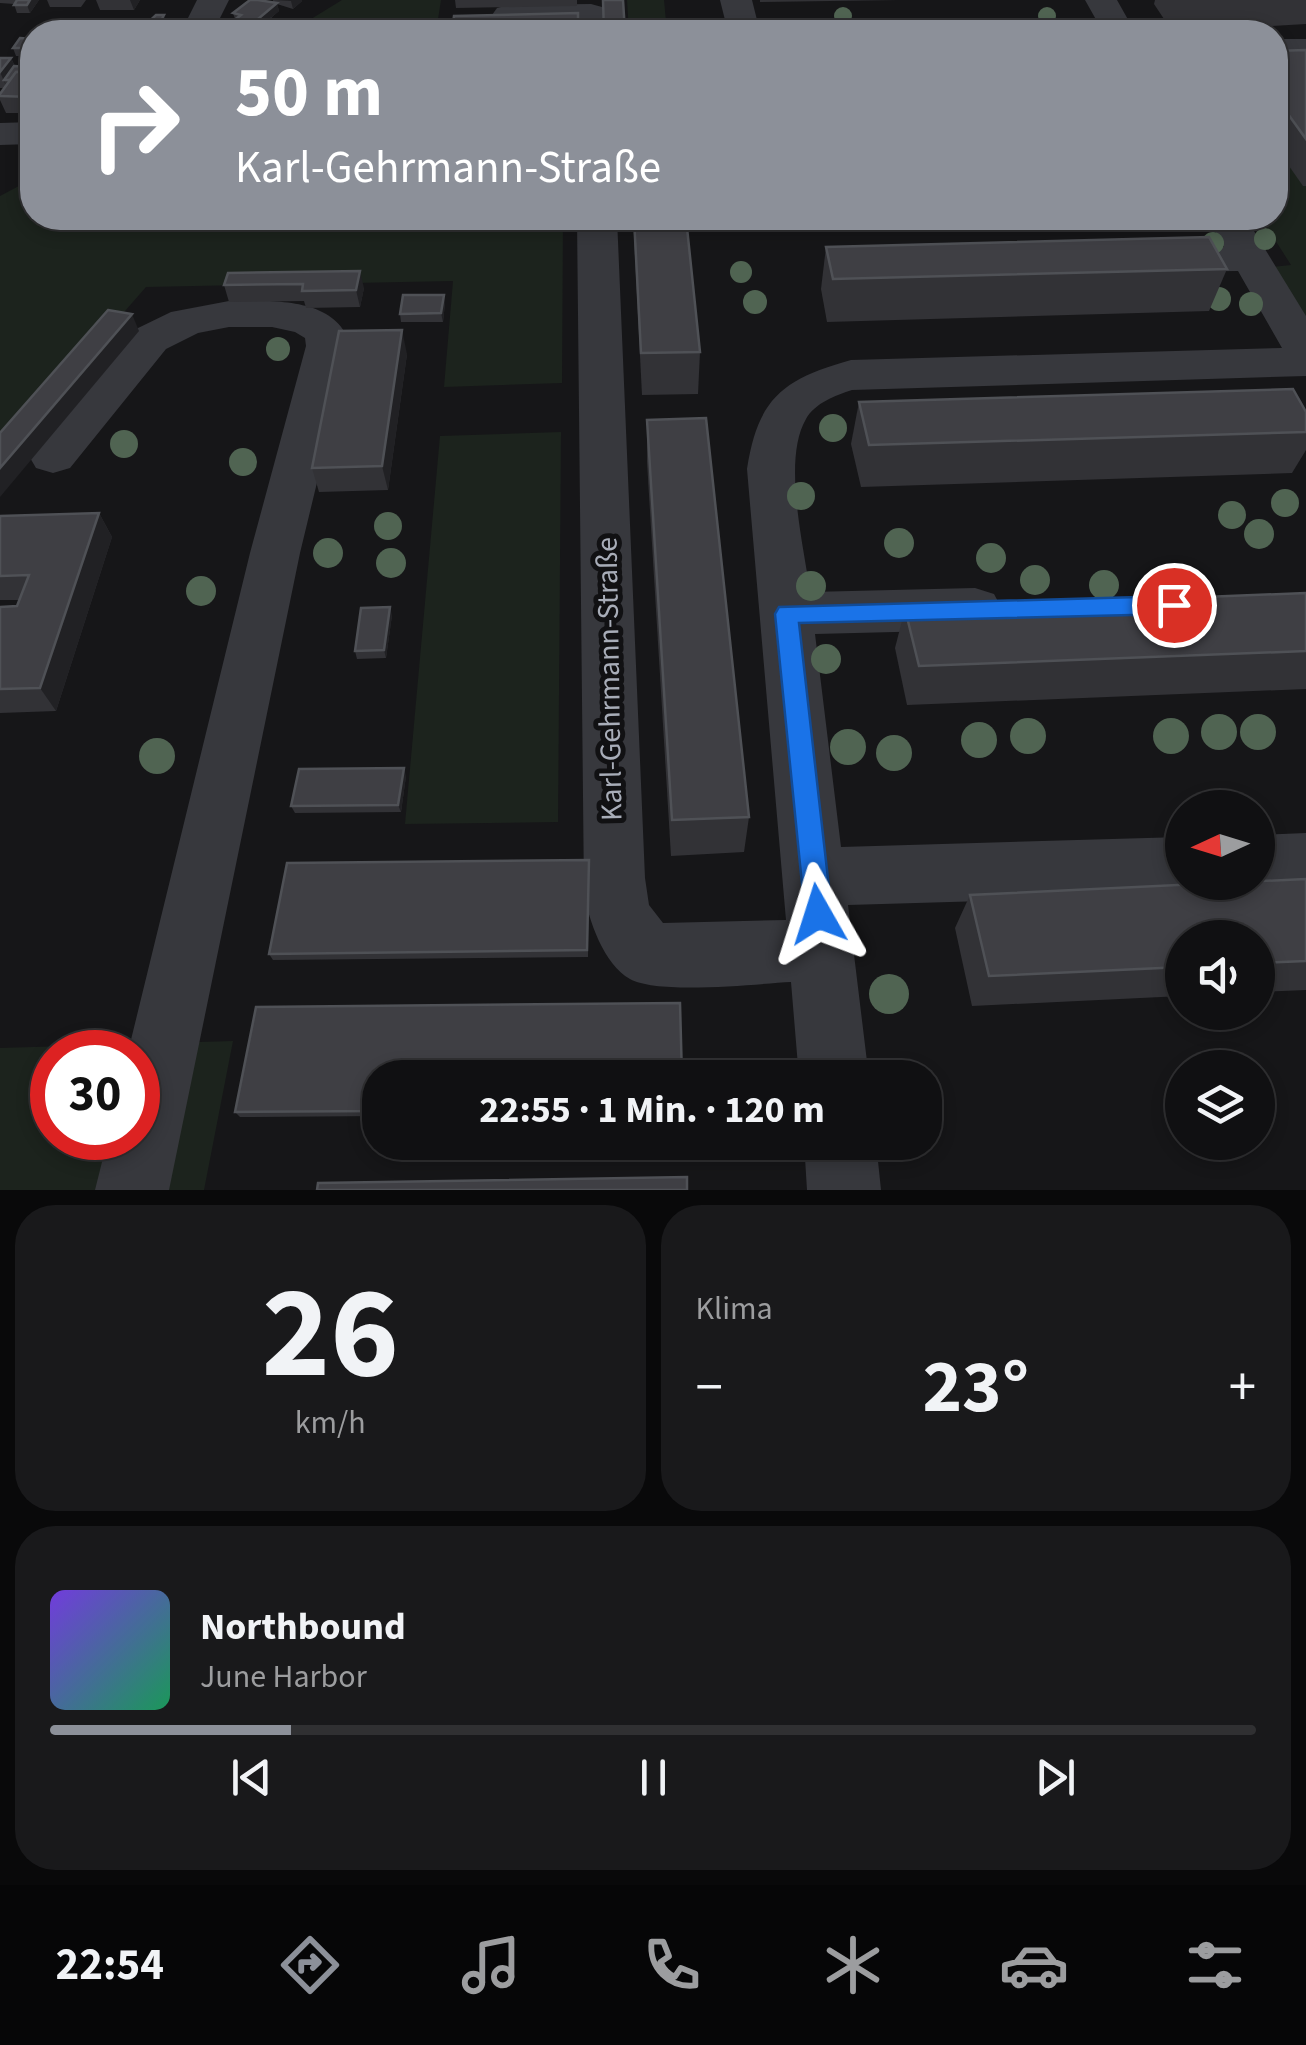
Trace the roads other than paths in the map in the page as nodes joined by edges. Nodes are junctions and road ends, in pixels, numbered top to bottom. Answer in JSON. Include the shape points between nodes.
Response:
{"nodes":[{"id":1,"x":591,"y":15,"type":"edge"},
{"id":2,"x":478,"y":16,"type":"edge"},
{"id":3,"x":597,"y":230,"type":"edge"},
{"id":4,"x":1234,"y":230,"type":"edge"},
{"id":5,"x":1252,"y":259,"type":"junction"},
{"id":6,"x":1120,"y":261,"type":"edge"},
{"id":7,"x":1306,"y":352,"type":"edge"},
{"id":8,"x":1306,"y":362,"type":"edge"},
{"id":9,"x":52,"y":456,"type":"dead end"},
{"id":10,"x":1020,"y":608,"type":"edge"},
{"id":11,"x":787,"y":614,"type":"junction"},
{"id":12,"x":1306,"y":861,"type":"edge"},
{"id":13,"x":1275,"y":862,"type":"edge"},
{"id":14,"x":1165,"y":867,"type":"edge"},
{"id":15,"x":814,"y":878,"type":"junction"},
{"id":16,"x":822,"y":950,"type":"junction"},
{"id":17,"x":832,"y":1060,"type":"edge"},
{"id":18,"x":842,"y":1160,"type":"edge"},
{"id":19,"x":132,"y":1190,"type":"edge"},
{"id":20,"x":844,"y":1190,"type":"edge"}],
"edges":[{"from":1,"to":2,"type":"street"},
{"from":3,"to":16,"type":"street","name":"Karl-Gehrmann-Straße","via":[[614,880],[624,929],[649,955]]},
{"from":4,"to":5,"type":"street"},
{"from":5,"to":6,"type":"street"},
{"from":5,"to":7,"type":"street"},
{"from":8,"to":11,"type":"street","via":[[851,375],[820,382],[786,410],[775,437],[771,470]]},
{"from":9,"to":19,"type":"street","via":[[151,339],[186,322],[272,314],[325,332],[328,346],[275,552]]},
{"from":10,"to":11,"type":"street"},
{"from":11,"to":15,"type":"street"},
{"from":12,"to":13,"type":"street"},
{"from":14,"to":15,"type":"street"},
{"from":15,"to":16,"type":"street"},
{"from":16,"to":17,"type":"street"},
{"from":18,"to":20,"type":"street"}]}
